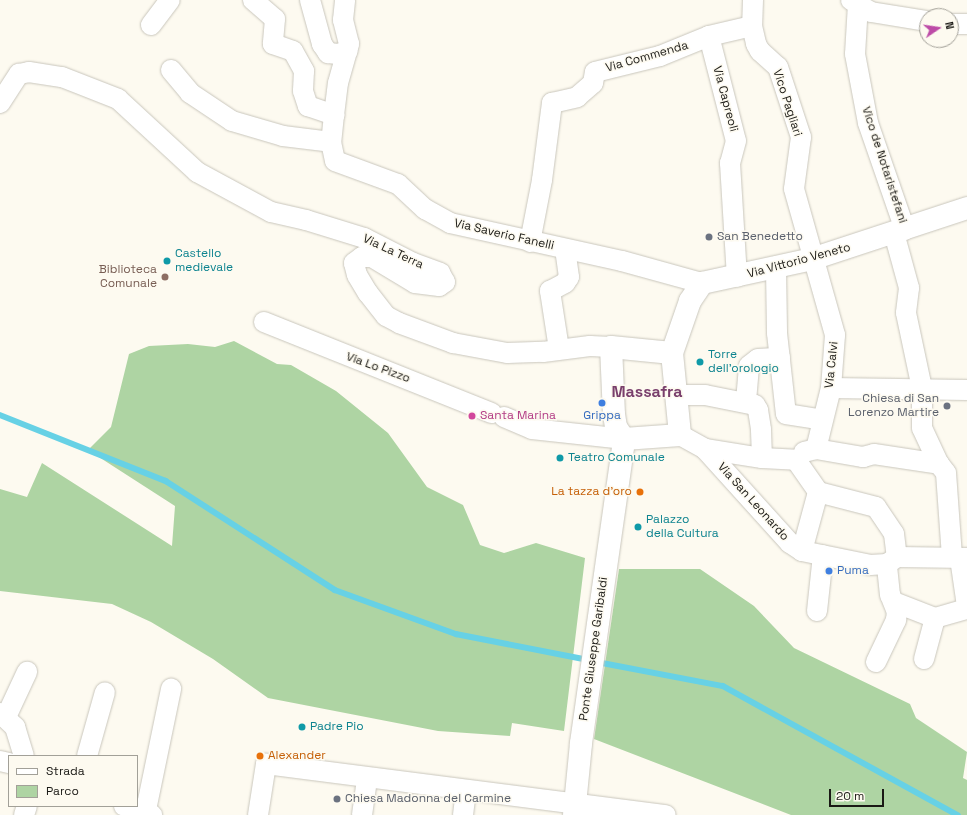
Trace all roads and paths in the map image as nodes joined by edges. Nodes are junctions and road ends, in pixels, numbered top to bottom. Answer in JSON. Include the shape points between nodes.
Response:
{"nodes":[{"id":1,"x":170,"y":0,"type":"edge"},
{"id":2,"x":253,"y":0,"type":"edge"},
{"id":3,"x":310,"y":0,"type":"edge"},
{"id":4,"x":345,"y":0,"type":"edge"},
{"id":5,"x":753,"y":0,"type":"edge"},
{"id":6,"x":855,"y":2,"type":"edge"},
{"id":7,"x":919,"y":19,"type":"edge"},
{"id":8,"x":151,"y":25,"type":"dead end"},
{"id":9,"x":752,"y":26,"type":"junction"},
{"id":10,"x":709,"y":36,"type":"junction"},
{"id":11,"x":348,"y":51,"type":"junction"},
{"id":12,"x":171,"y":70,"type":"dead end"},
{"id":13,"x":0,"y":104,"type":"edge"},
{"id":14,"x":334,"y":115,"type":"junction"},
{"id":15,"x":331,"y":142,"type":"junction"},
{"id":16,"x":967,"y":208,"type":"edge"},
{"id":17,"x":900,"y":232,"type":"junction"},
{"id":18,"x":530,"y":242,"type":"junction"},
{"id":19,"x":565,"y":249,"type":"junction"},
{"id":20,"x":812,"y":259,"type":"junction"},
{"id":21,"x":776,"y":268,"type":"junction"},
{"id":22,"x":737,"y":277,"type":"junction"},
{"id":23,"x":702,"y":283,"type":"junction"},
{"id":24,"x":264,"y":322,"type":"dead end"},
{"id":25,"x":611,"y":347,"type":"junction"},
{"id":26,"x":559,"y":349,"type":"junction"},
{"id":27,"x":672,"y":353,"type":"junction"},
{"id":28,"x":780,"y":358,"type":"junction"},
{"id":29,"x":831,"y":388,"type":"junction"},
{"id":30,"x":922,"y":388,"type":"junction"},
{"id":31,"x":967,"y":390,"type":"edge"},
{"id":32,"x":677,"y":395,"type":"junction"},
{"id":33,"x":746,"y":401,"type":"junction"},
{"id":34,"x":786,"y":414,"type":"junction"},
{"id":35,"x":759,"y":416,"type":"junction"},
{"id":36,"x":822,"y":420,"type":"junction"},
{"id":37,"x":680,"y":435,"type":"junction"},
{"id":38,"x":624,"y":440,"type":"junction"},
{"id":39,"x":705,"y":448,"type":"junction"},
{"id":40,"x":816,"y":449,"type":"junction"},
{"id":41,"x":762,"y":458,"type":"junction"},
{"id":42,"x":796,"y":460,"type":"junction"},
{"id":43,"x":939,"y":464,"type":"junction"},
{"id":44,"x":818,"y":492,"type":"junction"},
{"id":45,"x":802,"y":551,"type":"junction"},
{"id":46,"x":823,"y":555,"type":"junction"},
{"id":47,"x":960,"y":557,"type":"edge"},
{"id":48,"x":892,"y":560,"type":"junction"},
{"id":49,"x":894,"y":602,"type":"junction"},
{"id":50,"x":967,"y":606,"type":"edge"},
{"id":51,"x":967,"y":609,"type":"edge"},
{"id":52,"x":817,"y":611,"type":"dead end"},
{"id":53,"x":935,"y":618,"type":"junction"},
{"id":54,"x":924,"y":659,"type":"dead end"},
{"id":55,"x":876,"y":662,"type":"dead end"},
{"id":56,"x":27,"y":672,"type":"dead end"},
{"id":57,"x":171,"y":689,"type":"dead end"},
{"id":58,"x":105,"y":692,"type":"dead end"},
{"id":59,"x":3,"y":715,"type":"edge"},
{"id":60,"x":24,"y":755,"type":"edge"},
{"id":61,"x":87,"y":755,"type":"edge"},
{"id":62,"x":367,"y":778,"type":"junction"},
{"id":63,"x":466,"y":791,"type":"junction"},
{"id":64,"x":128,"y":807,"type":"edge"},
{"id":65,"x":574,"y":810,"type":"edge"},
{"id":66,"x":149,"y":813,"type":"edge"},
{"id":67,"x":258,"y":815,"type":"edge"},
{"id":68,"x":362,"y":815,"type":"edge"},
{"id":69,"x":463,"y":815,"type":"edge"},
{"id":70,"x":666,"y":815,"type":"edge"}],
"edges":[{"from":1,"to":8,"type":"street"},
{"from":2,"to":14,"type":"street","via":[[275,19],[272,44],[293,51],[304,71],[303,91],[308,106]]},
{"from":3,"to":11,"type":"street","via":[[322,44],[328,53]]},
{"from":4,"to":11,"type":"street","via":[[344,20]]},
{"from":5,"to":9,"type":"street","name":"Vico Pagliari"},
{"from":6,"to":7,"type":"street","via":[[870,12]]},
{"from":6,"to":17,"type":"street","name":"Vico de Notaristefani","via":[[855,54],[868,122]]},
{"from":9,"to":10,"type":"street","name":"Via Commenda"},
{"from":9,"to":20,"type":"street","name":"Vico Pagliari","via":[[760,51],[778,67],[800,137],[794,189]]},
{"from":10,"to":18,"type":"street","name":"Via Commenda","via":[[660,56],[594,72],[593,83],[577,98],[552,102],[542,180]]},
{"from":10,"to":22,"type":"street","name":"Via Capreoli","via":[[736,141],[730,163],[732,233]]},
{"from":11,"to":14,"type":"street","name":"Via Saverio Fanelli","via":[[338,83]]},
{"from":12,"to":15,"type":"street","via":[[190,93],[232,121],[283,136]]},
{"from":13,"to":26,"type":"street","name":"Via La Terra","via":[[19,74],[29,72],[62,77],[118,99],[197,172],[271,212],[364,238],[413,263],[440,272],[445,282],[439,286],[416,282],[372,257],[362,257],[354,263],[357,275],[386,316],[434,337],[488,351],[528,354]]},
{"from":14,"to":15,"type":"street","name":"Via Saverio Fanelli"},
{"from":15,"to":18,"type":"street","name":"Via Saverio Fanelli","via":[[335,161],[398,184],[425,209],[450,224]]},
{"from":16,"to":17,"type":"street","name":"Via Vittorio Veneto"},
{"from":17,"to":20,"type":"street","name":"Via Vittorio Veneto"},
{"from":17,"to":30,"type":"street","name":"Vico de Notaristefani","via":[[909,288],[906,313]]},
{"from":18,"to":19,"type":"street","name":"Via Saverio Fanelli"},
{"from":19,"to":23,"type":"street","name":"Via Saverio Fanelli","via":[[622,261]]},
{"from":19,"to":26,"type":"street","via":[[569,277],[550,291]]},
{"from":20,"to":21,"type":"street","name":"Via Vittorio Veneto"},
{"from":20,"to":29,"type":"street","name":"Via Calvi","via":[[835,335]]},
{"from":21,"to":22,"type":"street","name":"Via Vittorio Veneto"},
{"from":21,"to":28,"type":"street"},
{"from":22,"to":23,"type":"street","name":"Via Vittorio Veneto"},
{"from":23,"to":27,"type":"street","via":[[690,301]]},
{"from":24,"to":38,"type":"street","name":"Via Lo Pizzo","via":[[532,428]]},
{"from":25,"to":26,"type":"street","name":"Via La Terra"},
{"from":25,"to":27,"type":"street"},
{"from":25,"to":38,"type":"street","via":[[614,416],[616,427]]},
{"from":27,"to":32,"type":"street"},
{"from":28,"to":33,"type":"street","via":[[758,359],[749,366]]},
{"from":28,"to":34,"type":"street"},
{"from":29,"to":30,"type":"street"},
{"from":29,"to":36,"type":"street","name":"Via Calvi"},
{"from":30,"to":31,"type":"street"},
{"from":30,"to":43,"type":"street","name":"Vico de Notaristefani","via":[[922,428]]},
{"from":32,"to":33,"type":"street","via":[[704,395]]},
{"from":32,"to":37,"type":"street"},
{"from":33,"to":35,"type":"street","via":[[755,405]]},
{"from":34,"to":35,"type":"street","via":[[781,418]]},
{"from":34,"to":36,"type":"street"},
{"from":35,"to":41,"type":"street"},
{"from":36,"to":40,"type":"street","name":"Via Calvi"},
{"from":37,"to":38,"type":"street"},
{"from":37,"to":39,"type":"street"},
{"from":38,"to":65,"type":"street","name":"Ponte Giuseppe Garibaldi","via":[[581,743]]},
{"from":39,"to":41,"type":"street"},
{"from":39,"to":45,"type":"street","name":"Via San Leonardo","via":[[790,543]]},
{"from":40,"to":42,"type":"street","via":[[806,450]]},
{"from":40,"to":43,"type":"street","via":[[863,457],[874,454]]},
{"from":41,"to":42,"type":"street"},
{"from":42,"to":44,"type":"street"},
{"from":43,"to":47,"type":"street","name":"Vico de Notaristefani","via":[[946,473]]},
{"from":44,"to":45,"type":"street"},
{"from":44,"to":48,"type":"street","via":[[876,507],[894,534]]},
{"from":45,"to":46,"type":"street","name":"Via San Leonardo"},
{"from":46,"to":48,"type":"street","name":"Via San Leonardo","via":[[870,565]]},
{"from":46,"to":52,"type":"street"},
{"from":47,"to":48,"type":"street","name":"Via San Leonardo"},
{"from":47,"to":50,"type":"street","name":"Vico de Notaristefani"},
{"from":48,"to":49,"type":"street","via":[[890,595]]},
{"from":49,"to":53,"type":"street"},
{"from":49,"to":55,"type":"street","via":[[896,620]]},
{"from":51,"to":53,"type":"street"},
{"from":53,"to":54,"type":"street"},
{"from":56,"to":59,"type":"street"},
{"from":57,"to":66,"type":"street"},
{"from":58,"to":61,"type":"street"},
{"from":59,"to":60,"type":"street","via":[[15,727]]},
{"from":62,"to":63,"type":"street"},
{"from":62,"to":67,"type":"street","via":[[266,764]]},
{"from":62,"to":68,"type":"street"},
{"from":63,"to":65,"type":"street"},
{"from":63,"to":69,"type":"street"},
{"from":64,"to":66,"type":"street"},
{"from":65,"to":70,"type":"street"}]}
